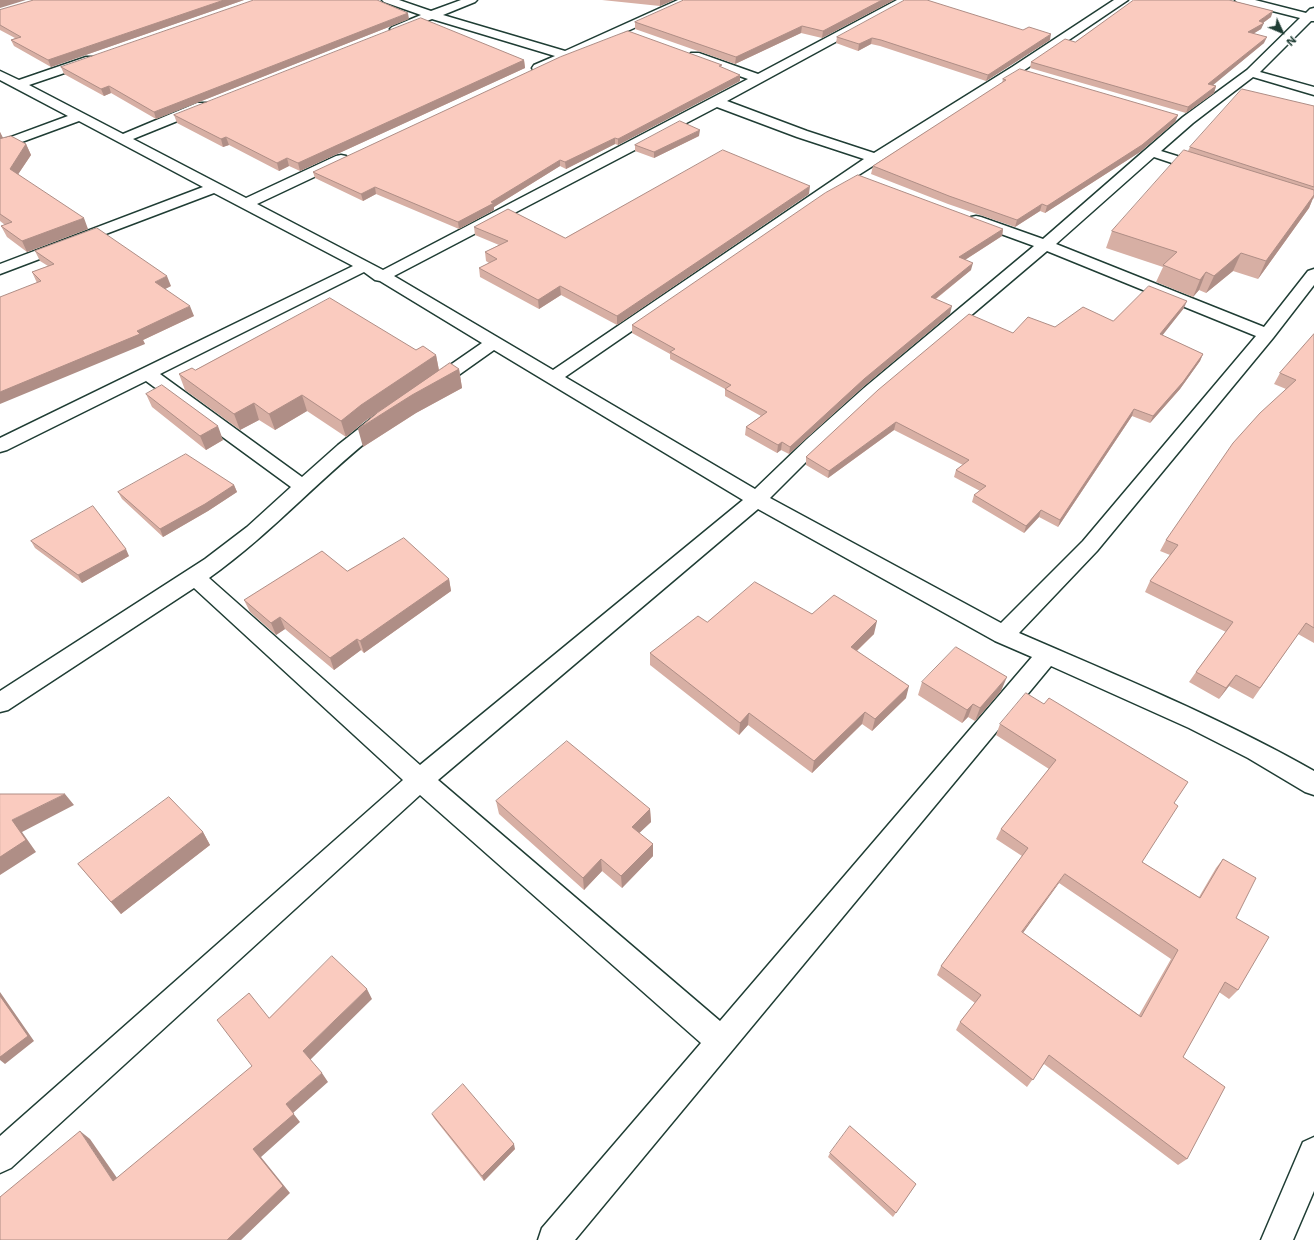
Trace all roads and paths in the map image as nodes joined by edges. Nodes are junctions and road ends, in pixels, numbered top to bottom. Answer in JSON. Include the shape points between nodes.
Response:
{"nodes":[{"id":1,"x":388,"y":0,"type":"edge"},
{"id":2,"x":471,"y":0,"type":"edge"},
{"id":3,"x":665,"y":0,"type":"edge"},
{"id":4,"x":905,"y":0,"type":"edge"},
{"id":5,"x":1122,"y":0,"type":"edge"},
{"id":6,"x":1241,"y":0,"type":"edge"},
{"id":7,"x":683,"y":2,"type":"edge"},
{"id":8,"x":431,"y":15,"type":"junction"},
{"id":9,"x":1312,"y":15,"type":"edge"},
{"id":10,"x":621,"y":29,"type":"junction"},
{"id":11,"x":388,"y":33,"type":"edge"},
{"id":12,"x":635,"y":34,"type":"edge"},
{"id":13,"x":686,"y":53,"type":"edge"},
{"id":14,"x":565,"y":55,"type":"junction"},
{"id":15,"x":98,"y":57,"type":"edge"},
{"id":16,"x":1016,"y":70,"type":"junction"},
{"id":17,"x":530,"y":72,"type":"edge"},
{"id":18,"x":1251,"y":73,"type":"junction"},
{"id":19,"x":1031,"y":74,"type":"edge"},
{"id":20,"x":0,"y":75,"type":"edge"},
{"id":21,"x":759,"y":79,"type":"junction"},
{"id":22,"x":17,"y":86,"type":"junction"},
{"id":23,"x":1314,"y":91,"type":"edge"},
{"id":24,"x":214,"y":102,"type":"edge"},
{"id":25,"x":716,"y":102,"type":"junction"},
{"id":26,"x":78,"y":117,"type":"junction"},
{"id":27,"x":122,"y":138,"type":"junction"},
{"id":28,"x":0,"y":146,"type":"edge"},
{"id":29,"x":1151,"y":152,"type":"junction"},
{"id":30,"x":351,"y":154,"type":"edge"},
{"id":31,"x":875,"y":158,"type":"junction"},
{"id":32,"x":1217,"y":174,"type":"edge"},
{"id":33,"x":215,"y":187,"type":"junction"},
{"id":34,"x":246,"y":203,"type":"junction"},
{"id":35,"x":964,"y":216,"type":"edge"},
{"id":36,"x":1045,"y":245,"type":"junction"},
{"id":37,"x":365,"y":266,"type":"junction"},
{"id":38,"x":0,"y":269,"type":"edge"},
{"id":39,"x":1314,"y":274,"type":"edge"},
{"id":40,"x":381,"y":277,"type":"junction"},
{"id":41,"x":1267,"y":334,"type":"junction"},
{"id":42,"x":494,"y":342,"type":"junction"},
{"id":43,"x":147,"y":373,"type":"junction"},
{"id":44,"x":554,"y":377,"type":"junction"},
{"id":45,"x":418,"y":395,"type":"dead end"},
{"id":46,"x":398,"y":408,"type":"dead end"},
{"id":47,"x":0,"y":446,"type":"edge"},
{"id":48,"x":302,"y":486,"type":"junction"},
{"id":49,"x":757,"y":499,"type":"junction"},
{"id":50,"x":195,"y":577,"type":"junction"},
{"id":51,"x":1003,"y":635,"type":"junction"},
{"id":52,"x":1048,"y":654,"type":"junction"},
{"id":53,"x":0,"y":703,"type":"edge"},
{"id":54,"x":420,"y":780,"type":"junction"},
{"id":55,"x":1314,"y":784,"type":"edge"},
{"id":56,"x":721,"y":1041,"type":"junction"},
{"id":57,"x":1314,"y":1153,"type":"edge"},
{"id":58,"x":0,"y":1157,"type":"edge"},
{"id":59,"x":554,"y":1240,"type":"edge"},
{"id":60,"x":1277,"y":1240,"type":"edge"}],
"edges":[{"from":1,"to":8,"type":"street"},
{"from":2,"to":8,"type":"street"},
{"from":3,"to":7,"type":"street"},
{"from":4,"to":21,"type":"street"},
{"from":5,"to":16,"type":"street"},
{"from":6,"to":9,"type":"street"},
{"from":7,"to":10,"type":"street"},
{"from":8,"to":11,"type":"street"},
{"from":8,"to":14,"type":"street"},
{"from":9,"to":18,"type":"street"},
{"from":10,"to":12,"type":"street"},
{"from":10,"to":14,"type":"street"},
{"from":13,"to":21,"type":"street"},
{"from":14,"to":17,"type":"street"},
{"from":15,"to":22,"type":"street"},
{"from":16,"to":19,"type":"street"},
{"from":16,"to":31,"type":"street"},
{"from":18,"to":23,"type":"street"},
{"from":18,"to":29,"type":"street","via":[[1181,117]]},
{"from":20,"to":22,"type":"street"},
{"from":21,"to":25,"type":"street"},
{"from":22,"to":26,"type":"street"},
{"from":24,"to":27,"type":"street"},
{"from":25,"to":31,"type":"street"},
{"from":25,"to":40,"type":"street"},
{"from":26,"to":27,"type":"street"},
{"from":26,"to":28,"type":"street"},
{"from":27,"to":33,"type":"street"},
{"from":29,"to":32,"type":"street"},
{"from":29,"to":36,"type":"street"},
{"from":30,"to":34,"type":"street"},
{"from":31,"to":44,"type":"street","via":[[859,176]]},
{"from":33,"to":34,"type":"street"},
{"from":33,"to":38,"type":"street"},
{"from":34,"to":37,"type":"street"},
{"from":35,"to":36,"type":"street"},
{"from":36,"to":41,"type":"street"},
{"from":36,"to":49,"type":"street","via":[[870,392]]},
{"from":37,"to":40,"type":"street"},
{"from":37,"to":43,"type":"street"},
{"from":39,"to":41,"type":"street"},
{"from":40,"to":42,"type":"street"},
{"from":41,"to":51,"type":"street","via":[[1090,546]]},
{"from":42,"to":44,"type":"street"},
{"from":42,"to":45,"type":"street"},
{"from":43,"to":47,"type":"street"},
{"from":43,"to":48,"type":"street"},
{"from":44,"to":49,"type":"street"},
{"from":46,"to":48,"type":"street","via":[[343,450]]},
{"from":48,"to":50,"type":"street","via":[[234,549]]},
{"from":49,"to":51,"type":"street"},
{"from":49,"to":54,"type":"street"},
{"from":50,"to":53,"type":"street"},
{"from":50,"to":54,"type":"street"},
{"from":51,"to":52,"type":"street"},
{"from":52,"to":55,"type":"street","via":[[1197,721],[1258,751]]},
{"from":52,"to":56,"type":"street"},
{"from":54,"to":56,"type":"street"},
{"from":54,"to":58,"type":"street"},
{"from":56,"to":59,"type":"street"},
{"from":57,"to":60,"type":"street"}]}
